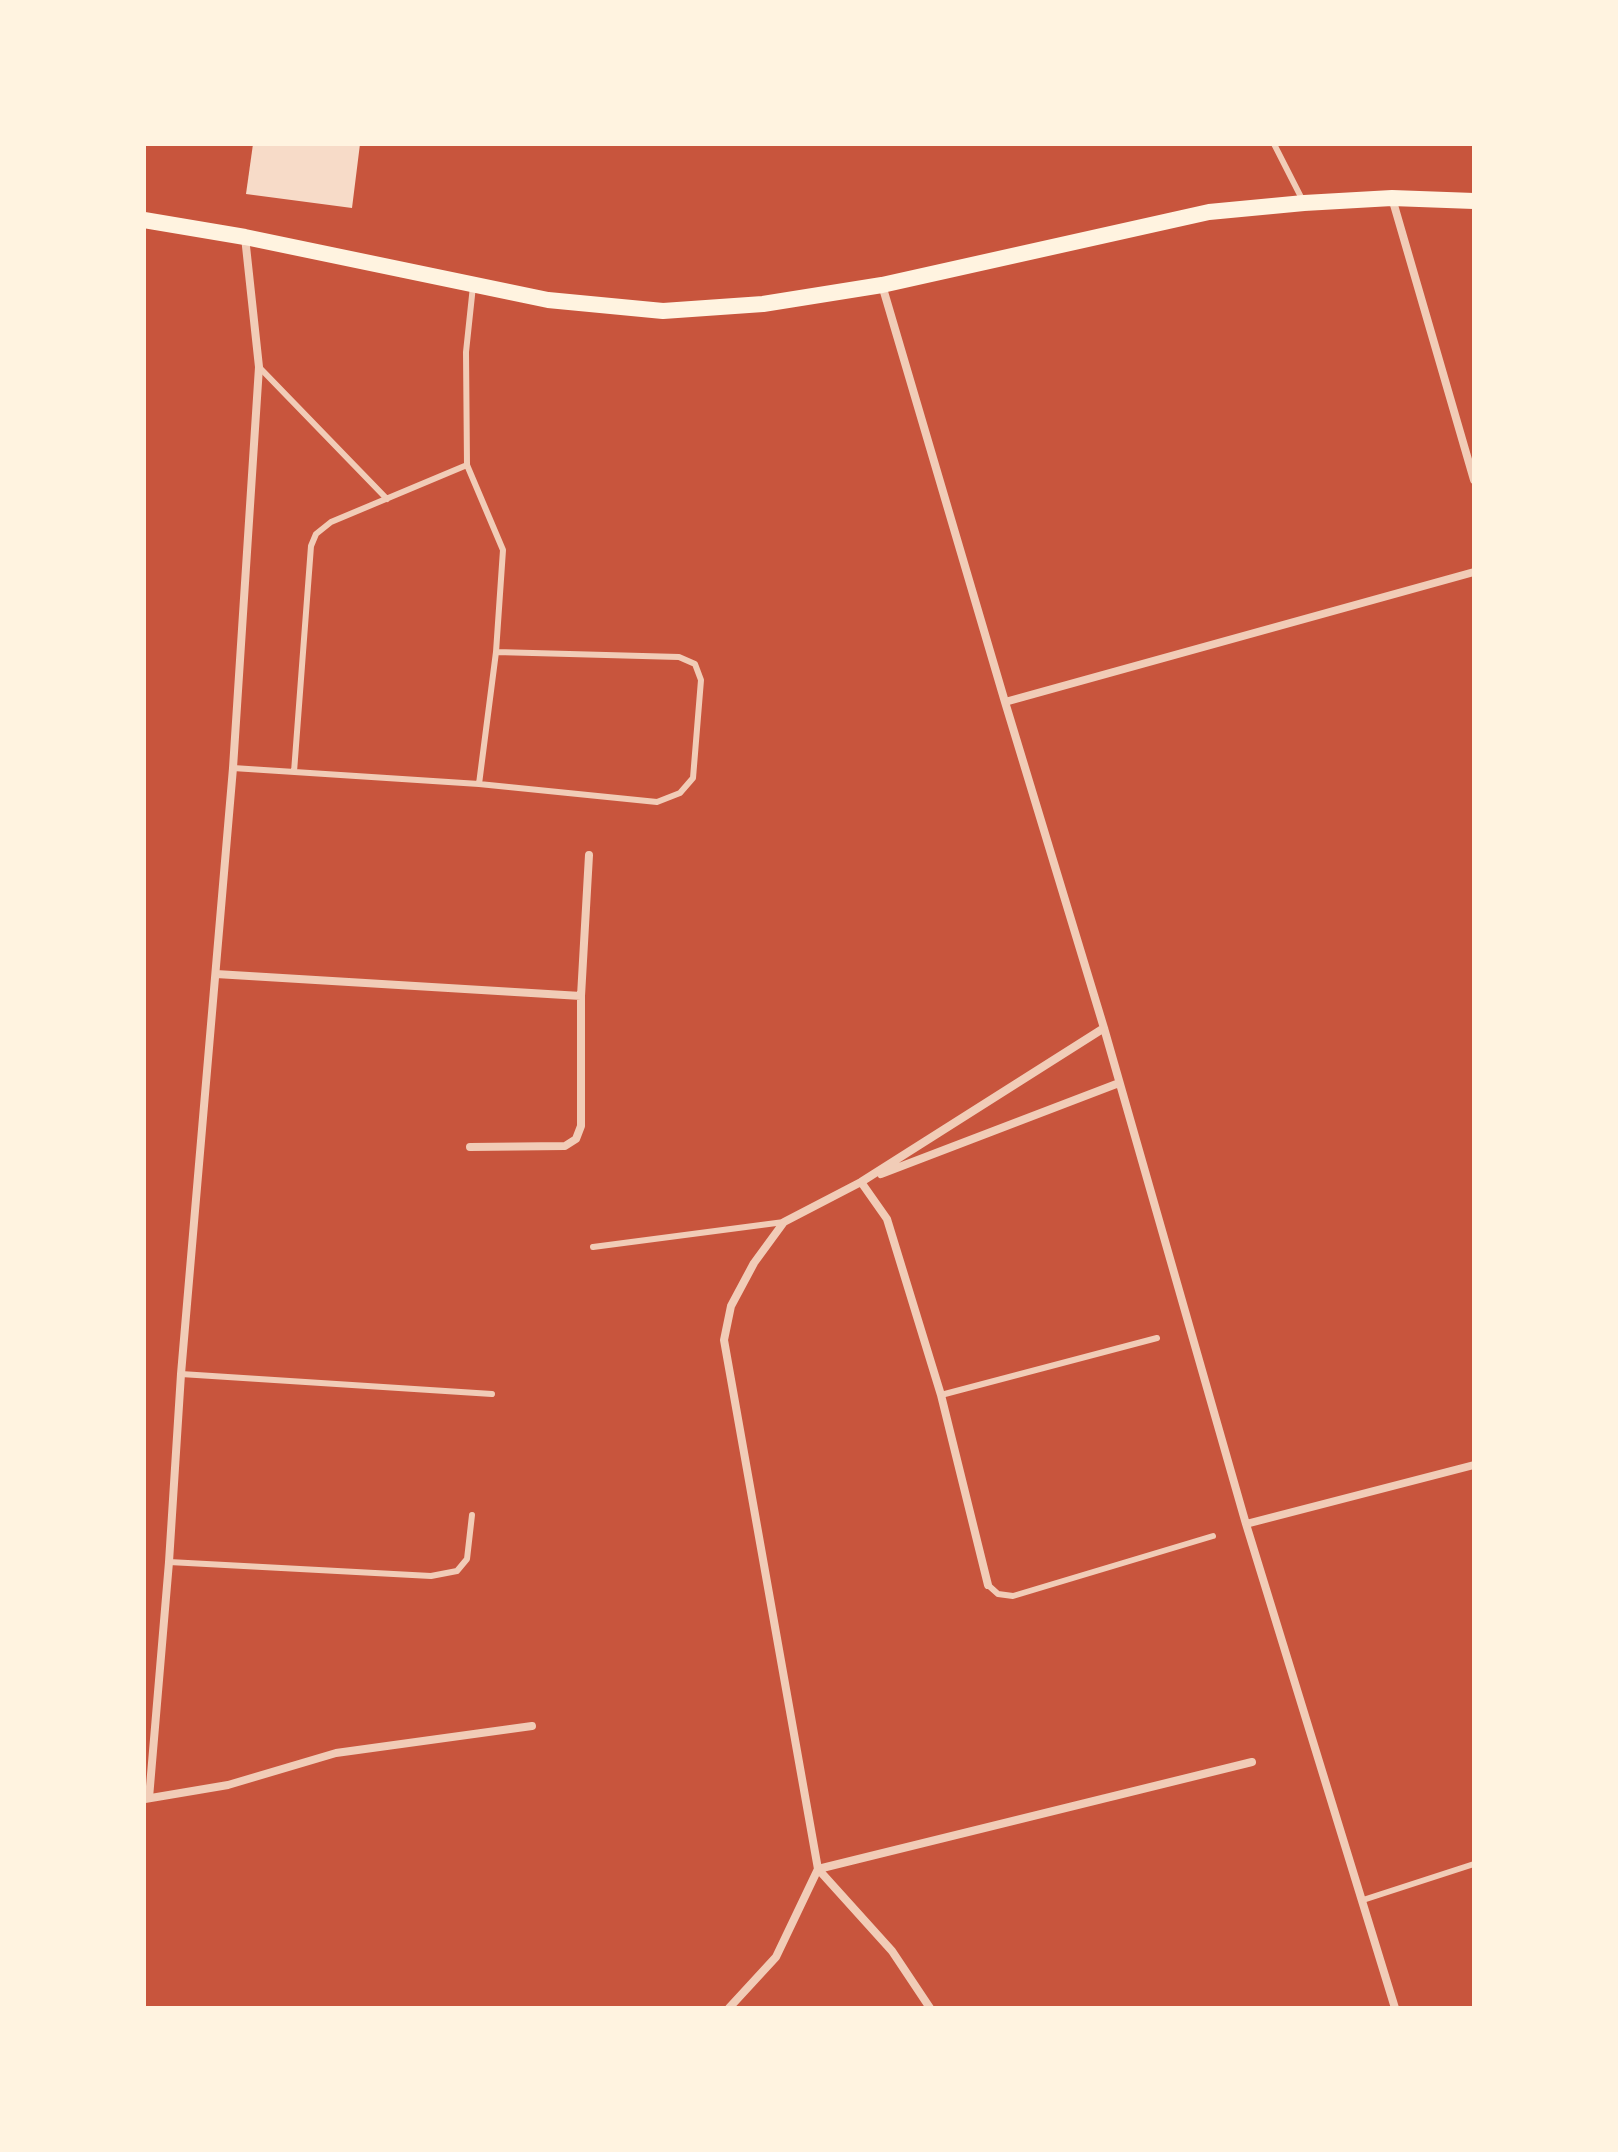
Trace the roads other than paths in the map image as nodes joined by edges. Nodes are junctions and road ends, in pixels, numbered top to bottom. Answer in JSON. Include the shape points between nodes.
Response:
{"nodes":[{"id":1,"x":1274,"y":144,"type":"edge"},
{"id":2,"x":1392,"y":198,"type":"junction"},
{"id":3,"x":1474,"y":201,"type":"edge"},
{"id":4,"x":1304,"y":203,"type":"junction"},
{"id":5,"x":144,"y":220,"type":"edge"},
{"id":6,"x":245,"y":237,"type":"junction"},
{"id":7,"x":882,"y":285,"type":"junction"},
{"id":8,"x":473,"y":286,"type":"junction"},
{"id":9,"x":259,"y":367,"type":"junction"},
{"id":10,"x":467,"y":465,"type":"junction"},
{"id":11,"x":1474,"y":480,"type":"edge"},
{"id":12,"x":387,"y":499,"type":"junction"},
{"id":13,"x":1474,"y":572,"type":"edge"},
{"id":14,"x":496,"y":652,"type":"junction"},
{"id":15,"x":1005,"y":702,"type":"junction"},
{"id":16,"x":233,"y":768,"type":"junction"},
{"id":17,"x":294,"y":772,"type":"junction"},
{"id":18,"x":479,"y":784,"type":"junction"},
{"id":19,"x":589,"y":855,"type":"dead end"},
{"id":20,"x":216,"y":974,"type":"junction"},
{"id":21,"x":581,"y":996,"type":"junction"},
{"id":22,"x":1104,"y":1028,"type":"junction"},
{"id":23,"x":1119,"y":1083,"type":"junction"},
{"id":24,"x":470,"y":1147,"type":"dead end"},
{"id":25,"x":861,"y":1182,"type":"junction"},
{"id":26,"x":784,"y":1222,"type":"junction"},
{"id":27,"x":593,"y":1247,"type":"dead end"},
{"id":28,"x":1157,"y":1338,"type":"dead end"},
{"id":29,"x":181,"y":1374,"type":"junction"},
{"id":30,"x":492,"y":1394,"type":"dead end"},
{"id":31,"x":941,"y":1395,"type":"junction"},
{"id":32,"x":1474,"y":1465,"type":"edge"},
{"id":33,"x":472,"y":1515,"type":"dead end"},
{"id":34,"x":1246,"y":1524,"type":"junction"},
{"id":35,"x":1213,"y":1536,"type":"dead end"},
{"id":36,"x":169,"y":1562,"type":"junction"},
{"id":37,"x":988,"y":1585,"type":"joint"},
{"id":38,"x":532,"y":1726,"type":"dead end"},
{"id":39,"x":1252,"y":1762,"type":"dead end"},
{"id":40,"x":146,"y":1798,"type":"edge"},
{"id":41,"x":1474,"y":1864,"type":"edge"},
{"id":42,"x":818,"y":1869,"type":"junction"},
{"id":43,"x":1363,"y":1900,"type":"junction"},
{"id":44,"x":729,"y":2008,"type":"edge"},
{"id":45,"x":930,"y":2008,"type":"edge"},
{"id":46,"x":1395,"y":2008,"type":"edge"}],
"edges":[{"from":1,"to":4,"type":"lane"},
{"from":2,"to":3,"type":"main road"},
{"from":2,"to":4,"type":"main road"},
{"from":2,"to":11,"type":"street"},
{"from":4,"to":7,"type":"main road","via":[[1209,212]]},
{"from":5,"to":6,"type":"main road"},
{"from":6,"to":8,"type":"main road"},
{"from":6,"to":9,"type":"street"},
{"from":7,"to":8,"type":"main road","via":[[763,304],[663,311],[548,300]]},
{"from":7,"to":15,"type":"street"},
{"from":8,"to":10,"type":"lane","via":[[466,352]]},
{"from":9,"to":12,"type":"lane"},
{"from":9,"to":16,"type":"street"},
{"from":10,"to":12,"type":"lane"},
{"from":10,"to":14,"type":"lane","via":[[503,550]]},
{"from":12,"to":17,"type":"lane","via":[[331,522],[311,546]]},
{"from":13,"to":15,"type":"street"},
{"from":14,"to":18,"type":"lane"},
{"from":14,"to":18,"type":"lane","via":[[679,657],[695,664],[701,680],[693,778],[680,793],[657,802]]},
{"from":15,"to":22,"type":"street"},
{"from":16,"to":17,"type":"lane"},
{"from":16,"to":20,"type":"street"},
{"from":17,"to":18,"type":"lane"},
{"from":19,"to":21,"type":"street"},
{"from":20,"to":21,"type":"street"},
{"from":20,"to":29,"type":"street"},
{"from":21,"to":24,"type":"street","via":[[581,1126],[576,1139],[565,1146]]},
{"from":22,"to":23,"type":"street"},
{"from":22,"to":25,"type":"street"},
{"from":23,"to":25,"type":"street"},
{"from":23,"to":34,"type":"street"},
{"from":25,"to":26,"type":"street"},
{"from":25,"to":31,"type":"street","via":[[887,1219]]},
{"from":26,"to":27,"type":"lane"},
{"from":26,"to":42,"type":"street","via":[[731,1306],[724,1340]]},
{"from":28,"to":31,"type":"lane"},
{"from":29,"to":30,"type":"lane"},
{"from":29,"to":36,"type":"street"},
{"from":31,"to":37,"type":"street"},
{"from":32,"to":34,"type":"street"},
{"from":33,"to":36,"type":"lane","via":[[467,1559],[457,1571],[431,1576]]},
{"from":34,"to":43,"type":"street"},
{"from":35,"to":37,"type":"lane","via":[[1013,1596],[998,1594]]},
{"from":36,"to":40,"type":"street"},
{"from":38,"to":40,"type":"street","via":[[336,1753],[228,1785]]},
{"from":39,"to":42,"type":"street"},
{"from":41,"to":43,"type":"lane"},
{"from":42,"to":44,"type":"street","via":[[776,1957]]},
{"from":42,"to":45,"type":"street","via":[[892,1951]]},
{"from":43,"to":46,"type":"street"}]}
